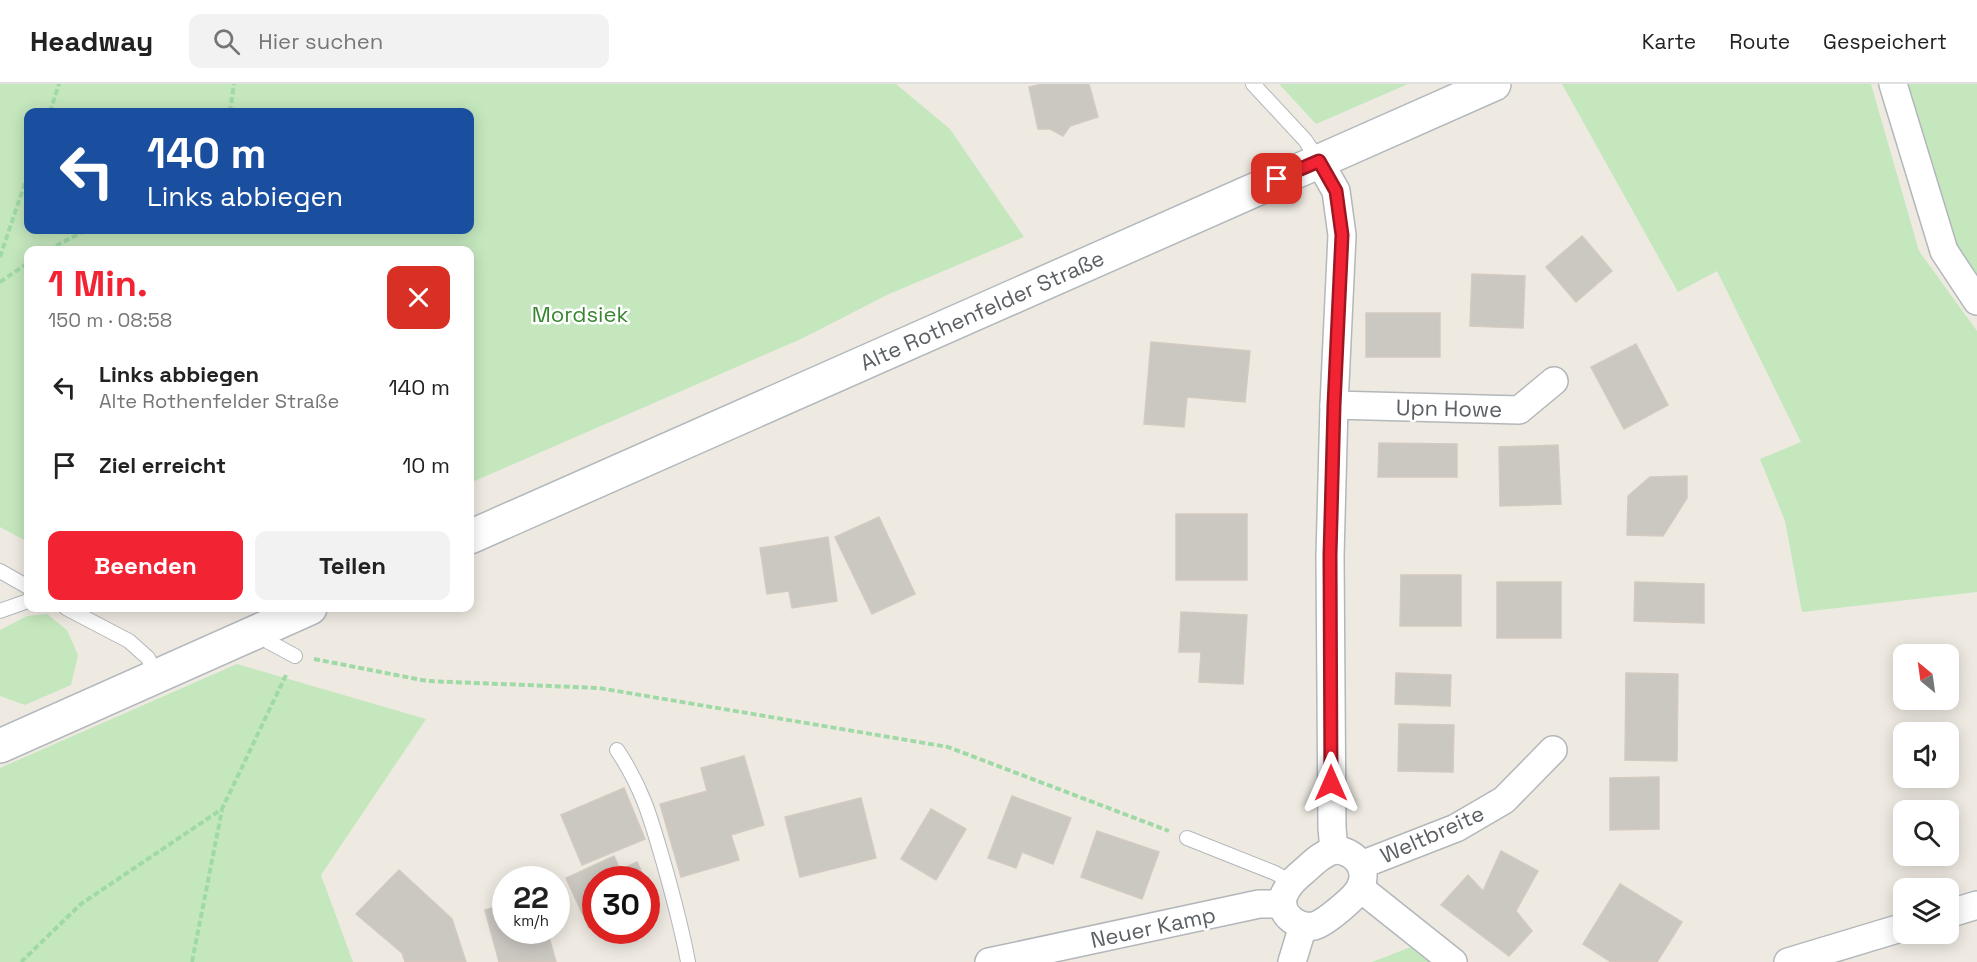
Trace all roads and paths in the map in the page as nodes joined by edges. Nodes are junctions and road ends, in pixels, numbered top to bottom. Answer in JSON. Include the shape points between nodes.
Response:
{"nodes":[{"id":1,"x":59,"y":84,"type":"edge"},
{"id":2,"x":234,"y":84,"type":"edge"},
{"id":3,"x":1253,"y":84,"type":"edge"},
{"id":4,"x":1494,"y":84,"type":"edge"},
{"id":5,"x":1893,"y":84,"type":"edge"},
{"id":6,"x":51,"y":108,"type":"edge"},
{"id":7,"x":231,"y":108,"type":"edge"},
{"id":8,"x":1319,"y":161,"type":"junction"},
{"id":9,"x":24,"y":186,"type":"edge"},
{"id":10,"x":78,"y":234,"type":"edge"},
{"id":11,"x":56,"y":246,"type":"edge"},
{"id":12,"x":0,"y":257,"type":"edge"},
{"id":13,"x":24,"y":266,"type":"edge"},
{"id":14,"x":0,"y":282,"type":"edge"},
{"id":15,"x":1977,"y":301,"type":"edge"},
{"id":16,"x":1554,"y":381,"type":"dead end"},
{"id":17,"x":1334,"y":405,"type":"junction"},
{"id":18,"x":474,"y":535,"type":"edge"},
{"id":19,"x":0,"y":571,"type":"edge"},
{"id":20,"x":24,"y":585,"type":"edge"},
{"id":21,"x":24,"y":602,"type":"edge"},
{"id":22,"x":0,"y":611,"type":"edge"},
{"id":23,"x":74,"y":612,"type":"edge"},
{"id":24,"x":301,"y":612,"type":"edge"},
{"id":25,"x":259,"y":630,"type":"junction"},
{"id":26,"x":295,"y":656,"type":"junction"},
{"id":27,"x":157,"y":677,"type":"junction"},
{"id":28,"x":0,"y":747,"type":"edge"},
{"id":29,"x":616,"y":750,"type":"dead end"},
{"id":30,"x":1552,"y":750,"type":"dead end"},
{"id":31,"x":222,"y":809,"type":"junction"},
{"id":32,"x":1187,"y":838,"type":"joint"},
{"id":33,"x":1335,"y":850,"type":"junction"},
{"id":34,"x":1361,"y":876,"type":"junction"},
{"id":35,"x":1287,"y":893,"type":"junction"},
{"id":36,"x":1977,"y":905,"type":"edge"},
{"id":37,"x":1959,"y":911,"type":"edge"},
{"id":38,"x":1303,"y":926,"type":"junction"},
{"id":39,"x":1893,"y":930,"type":"edge"},
{"id":40,"x":21,"y":962,"type":"edge"},
{"id":41,"x":192,"y":962,"type":"edge"},
{"id":42,"x":688,"y":962,"type":"edge"},
{"id":43,"x":989,"y":962,"type":"edge"},
{"id":44,"x":1292,"y":962,"type":"edge"},
{"id":45,"x":1453,"y":962,"type":"edge"},
{"id":46,"x":1788,"y":962,"type":"edge"}],
"edges":[{"from":1,"to":6,"type":"path"},
{"from":2,"to":7,"type":"path"},
{"from":3,"to":8,"type":"lane","via":[[1305,140]]},
{"from":4,"to":8,"type":"street","name":"Alte Rothenfelder Straße"},
{"from":5,"to":15,"type":"street","via":[[1944,251]]},
{"from":8,"to":17,"type":"street","via":[[1336,191],[1342,235]]},
{"from":8,"to":18,"type":"street","name":"Alte Rothenfelder Straße"},
{"from":9,"to":12,"type":"path"},
{"from":10,"to":11,"type":"path"},
{"from":13,"to":14,"type":"path"},
{"from":16,"to":17,"type":"street","name":"Upn Howe","via":[[1519,410]]},
{"from":17,"to":33,"type":"street","via":[[1330,555]]},
{"from":19,"to":20,"type":"lane"},
{"from":21,"to":22,"type":"lane"},
{"from":23,"to":27,"type":"lane","via":[[129,641],[148,658]]},
{"from":24,"to":25,"type":"street"},
{"from":25,"to":26,"type":"lane","via":[[268,642]]},
{"from":25,"to":27,"type":"street"},
{"from":26,"to":31,"type":"path"},
{"from":26,"to":32,"type":"path","via":[[427,681],[599,688],[948,747]]},
{"from":27,"to":28,"type":"street"},
{"from":29,"to":42,"type":"lane","via":[[646,802]]},
{"from":30,"to":34,"type":"street","name":"Weltbreite","via":[[1504,800]]},
{"from":31,"to":40,"type":"path","via":[[81,904]]},
{"from":31,"to":41,"type":"path"},
{"from":32,"to":35,"type":"lane","via":[[1275,873]]},
{"from":33,"to":34,"type":"street","via":[[1350,853]]},
{"from":33,"to":35,"type":"street","via":[[1320,857]]},
{"from":34,"to":38,"type":"street","via":[[1356,895],[1326,920]]},
{"from":34,"to":45,"type":"street"},
{"from":35,"to":38,"type":"street","via":[[1289,918]]},
{"from":35,"to":43,"type":"street","name":"Neuer Kamp","via":[[1258,904]]},
{"from":36,"to":37,"type":"street"},
{"from":38,"to":44,"type":"street"},
{"from":39,"to":46,"type":"street"}]}
